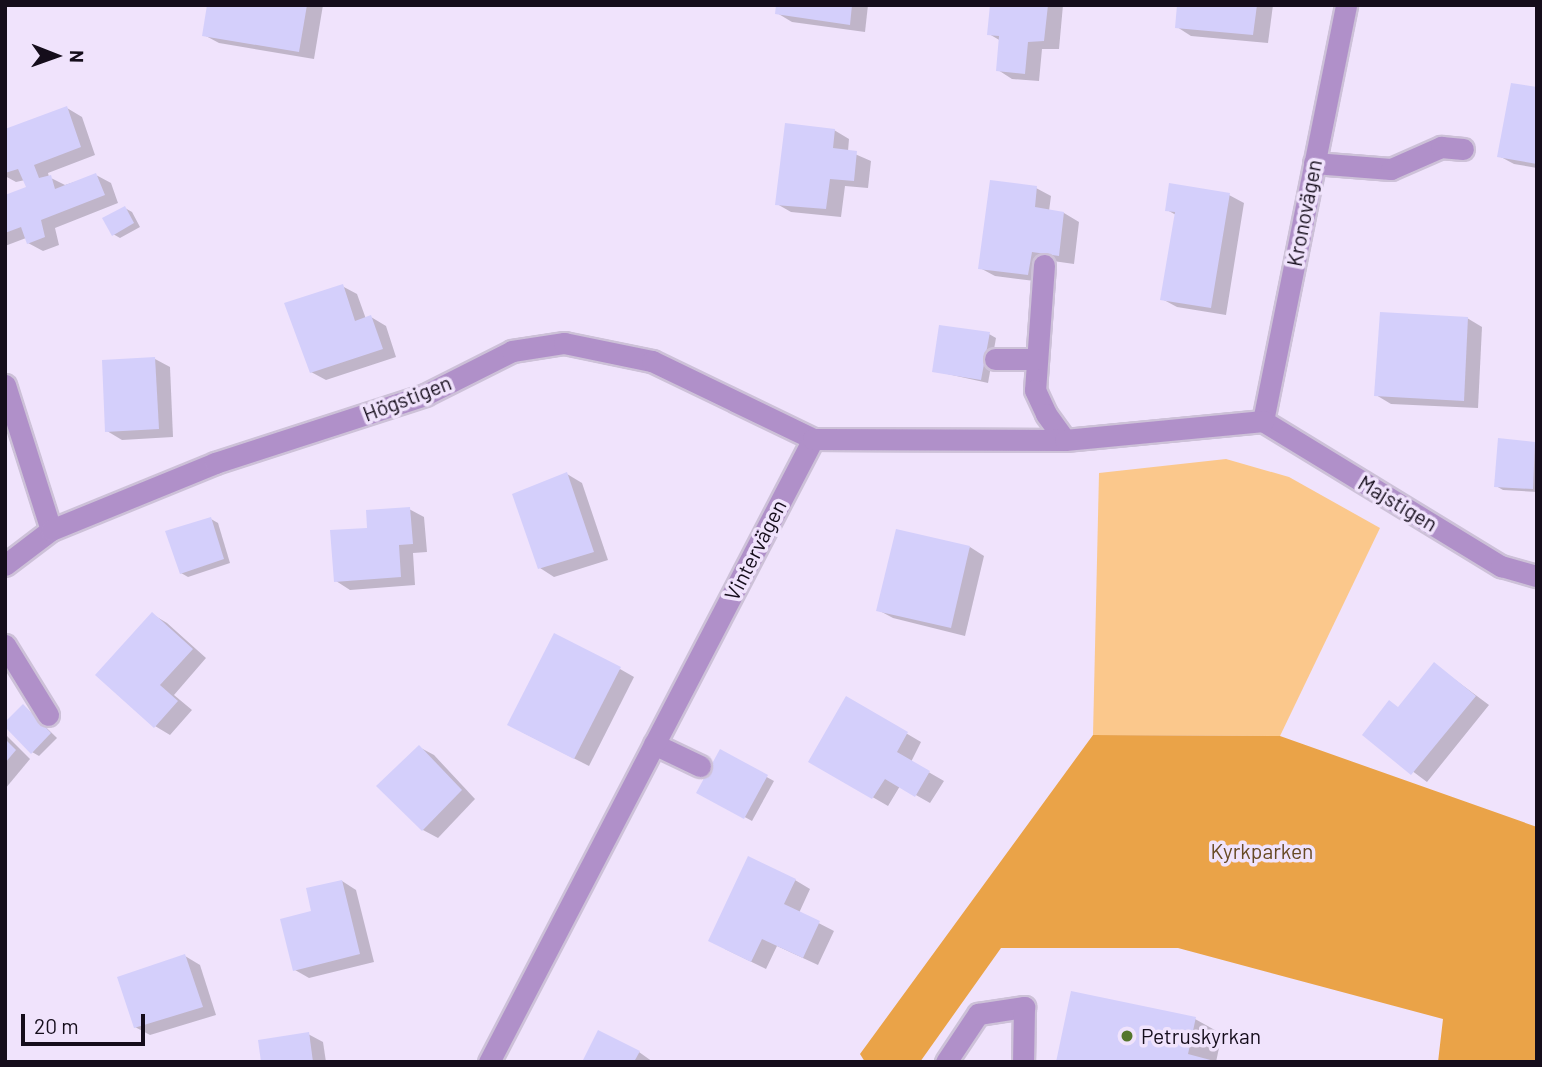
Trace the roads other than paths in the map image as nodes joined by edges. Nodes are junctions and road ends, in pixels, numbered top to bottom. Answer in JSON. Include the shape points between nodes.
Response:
{"nodes":[{"id":1,"x":1346,"y":5,"type":"edge"},
{"id":2,"x":1463,"y":149,"type":"dead end"},
{"id":3,"x":1314,"y":163,"type":"junction"},
{"id":4,"x":1044,"y":265,"type":"dead end"},
{"id":5,"x":995,"y":359,"type":"dead end"},
{"id":6,"x":1037,"y":359,"type":"junction"},
{"id":7,"x":5,"y":385,"type":"edge"},
{"id":8,"x":1263,"y":421,"type":"junction"},
{"id":9,"x":813,"y":439,"type":"junction"},
{"id":10,"x":1065,"y":440,"type":"junction"},
{"id":11,"x":51,"y":530,"type":"junction"},
{"id":12,"x":5,"y":565,"type":"edge"},
{"id":13,"x":1537,"y":576,"type":"edge"},
{"id":14,"x":5,"y":645,"type":"edge"},
{"id":15,"x":48,"y":715,"type":"dead end"},
{"id":16,"x":654,"y":744,"type":"junction"},
{"id":17,"x":700,"y":766,"type":"dead end"},
{"id":18,"x":489,"y":1062,"type":"edge"},
{"id":19,"x":946,"y":1062,"type":"edge"},
{"id":20,"x":1023,"y":1062,"type":"edge"}],
"edges":[{"from":1,"to":3,"type":"street","name":"Kronovägen"},
{"from":2,"to":3,"type":"street","via":[[1441,147],[1391,169]]},
{"from":3,"to":8,"type":"street","name":"Kronovägen"},
{"from":4,"to":6,"type":"street"},
{"from":5,"to":6,"type":"street"},
{"from":6,"to":10,"type":"street","via":[[1035,390],[1045,414]]},
{"from":7,"to":11,"type":"street"},
{"from":8,"to":10,"type":"street"},
{"from":8,"to":13,"type":"street","name":"Majstigen","via":[[1501,566]]},
{"from":9,"to":10,"type":"street"},
{"from":9,"to":11,"type":"street","name":"Högstigen","via":[[652,361],[564,343],[512,351],[425,395],[215,463]]},
{"from":9,"to":16,"type":"street","name":"Vintervägen"},
{"from":11,"to":12,"type":"street","name":"Högstigen"},
{"from":14,"to":15,"type":"street"},
{"from":16,"to":17,"type":"street"},
{"from":16,"to":18,"type":"street","name":"Vintervägen"},
{"from":19,"to":20,"type":"street","via":[[978,1014],[1024,1007]]}]}
